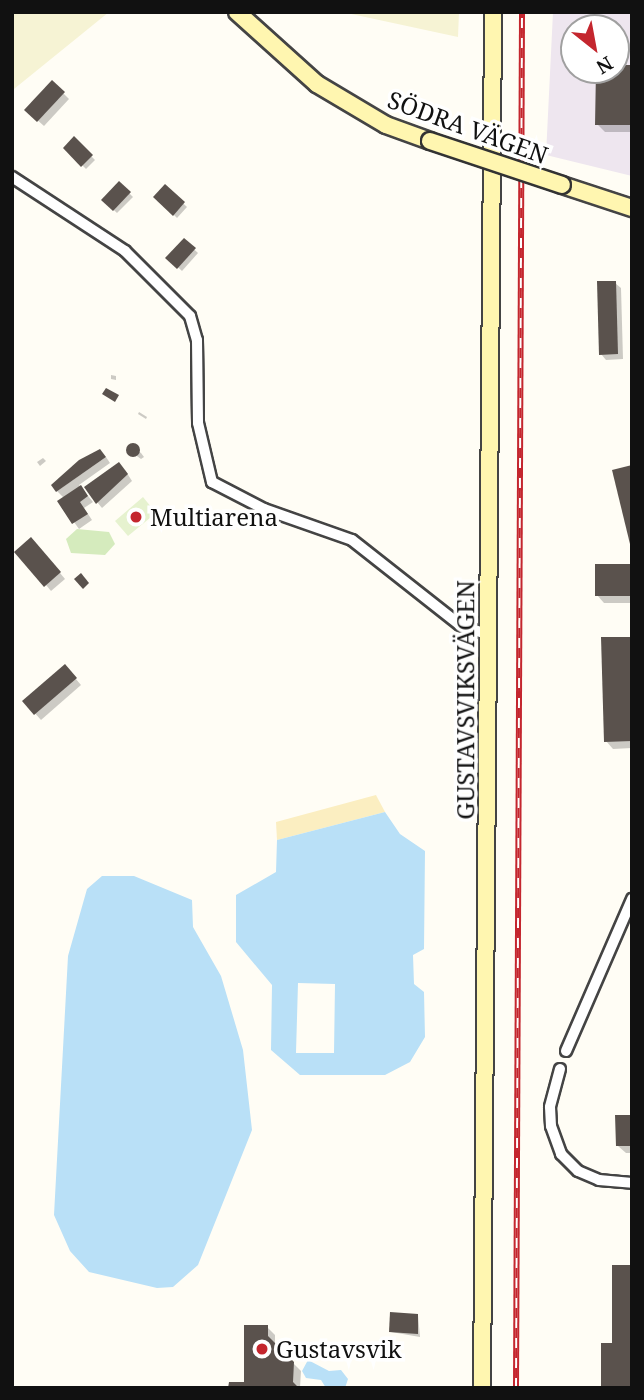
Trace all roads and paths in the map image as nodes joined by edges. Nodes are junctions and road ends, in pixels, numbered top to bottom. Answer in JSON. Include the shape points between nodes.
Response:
{"nodes":[{"id":1,"x":237,"y":12,"type":"edge"},
{"id":2,"x":493,"y":12,"type":"edge"},
{"id":3,"x":12,"y":177,"type":"edge"},
{"id":4,"x":632,"y":208,"type":"edge"},
{"id":5,"x":489,"y":635,"type":"junction"},
{"id":6,"x":632,"y":898,"type":"edge"},
{"id":7,"x":566,"y":1051,"type":"dead end"},
{"id":8,"x":560,"y":1069,"type":"dead end"},
{"id":9,"x":632,"y":1183,"type":"edge"},
{"id":10,"x":482,"y":1388,"type":"edge"}],
"edges":[{"from":1,"to":4,"type":"street","name":"SÖDRA VÄGEN","bridge":true,"via":[[317,84],[386,125]]},
{"from":2,"to":5,"type":"street","name":"GUSTAVSVIKSVÄGEN"},
{"from":3,"to":5,"type":"street","via":[[125,251],[190,316],[197,340],[198,423],[212,482],[264,509],[352,540],[460,625]]},
{"from":5,"to":10,"type":"street","name":"GUSTAVSVIKSVÄGEN"},
{"from":6,"to":7,"type":"street"},
{"from":8,"to":9,"type":"street","via":[[550,1107],[561,1154],[578,1171],[599,1180]]}]}
